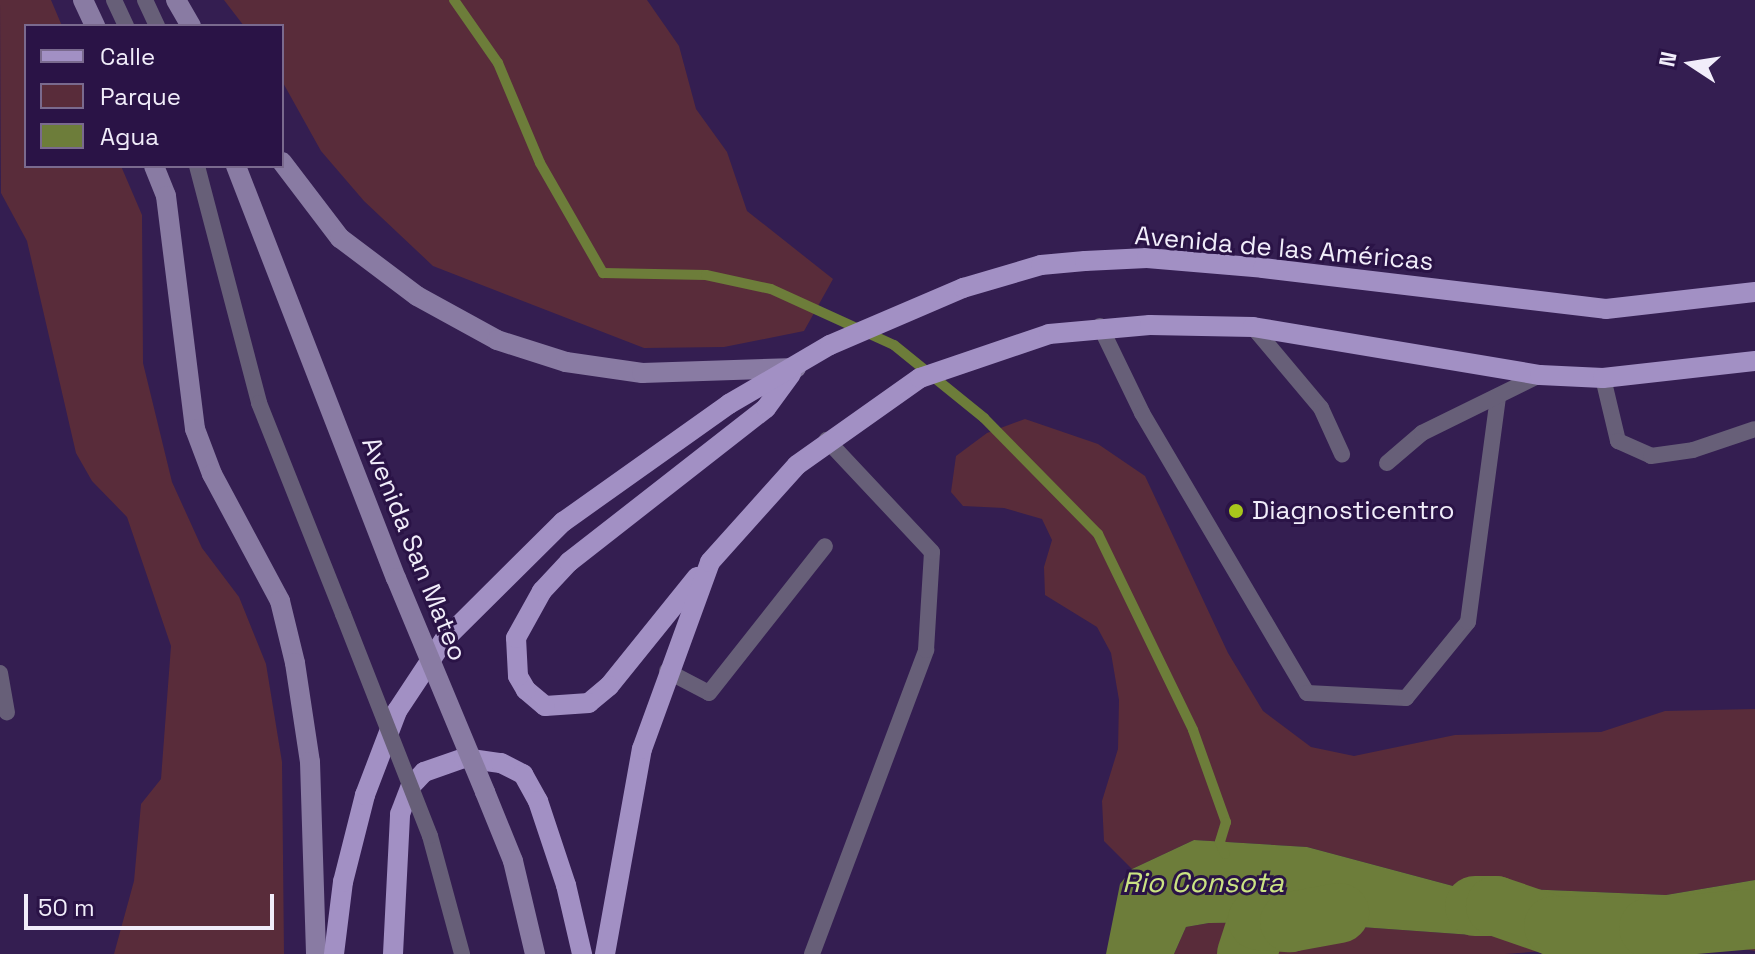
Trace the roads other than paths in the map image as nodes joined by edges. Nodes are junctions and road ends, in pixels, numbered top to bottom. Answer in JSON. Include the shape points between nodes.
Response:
{"nodes":[{"id":1,"x":83,"y":0,"type":"edge"},
{"id":2,"x":114,"y":0,"type":"edge"},
{"id":3,"x":145,"y":0,"type":"edge"},
{"id":4,"x":94,"y":24,"type":"edge"},
{"id":5,"x":125,"y":24,"type":"edge"},
{"id":6,"x":156,"y":24,"type":"edge"},
{"id":7,"x":284,"y":165,"type":"edge"},
{"id":8,"x":155,"y":168,"type":"edge"},
{"id":9,"x":237,"y":168,"type":"edge"},
{"id":10,"x":197,"y":170,"type":"edge"},
{"id":11,"x":1755,"y":292,"type":"edge"},
{"id":12,"x":1100,"y":326,"type":"junction"},
{"id":13,"x":1253,"y":327,"type":"junction"},
{"id":14,"x":1755,"y":361,"type":"edge"},
{"id":15,"x":796,"y":368,"type":"junction"},
{"id":16,"x":1540,"y":375,"type":"junction"},
{"id":17,"x":1603,"y":378,"type":"junction"},
{"id":18,"x":1498,"y":396,"type":"junction"},
{"id":19,"x":1755,"y":429,"type":"edge"},
{"id":20,"x":827,"y":440,"type":"junction"},
{"id":21,"x":1342,"y":454,"type":"dead end"},
{"id":22,"x":1387,"y":463,"type":"dead end"},
{"id":23,"x":825,"y":546,"type":"dead end"},
{"id":24,"x":710,"y":562,"type":"junction"},
{"id":25,"x":667,"y":671,"type":"junction"},
{"id":26,"x":0,"y":673,"type":"edge"},
{"id":27,"x":7,"y":712,"type":"dead end"},
{"id":28,"x":316,"y":954,"type":"edge"},
{"id":29,"x":334,"y":954,"type":"edge"},
{"id":30,"x":393,"y":954,"type":"edge"},
{"id":31,"x":462,"y":954,"type":"edge"},
{"id":32,"x":535,"y":954,"type":"edge"},
{"id":33,"x":582,"y":954,"type":"edge"},
{"id":34,"x":605,"y":954,"type":"edge"},
{"id":35,"x":812,"y":954,"type":"edge"}],
"edges":[{"from":1,"to":4,"type":"main road"},
{"from":2,"to":5,"type":"lane"},
{"from":3,"to":6,"type":"lane"},
{"from":7,"to":15,"type":"main road","via":[[340,238],[417,296],[497,340],[566,362],[642,373]]},
{"from":8,"to":28,"type":"main road","via":[[166,196],[195,429],[212,474],[280,601],[295,663],[310,762]]},
{"from":9,"to":32,"type":"main road","name":"Avenida San Mateo","bridge":true,"via":[[513,861]]},
{"from":10,"to":31,"type":"lane","bridge":true,"via":[[259,403],[430,836]]},
{"from":11,"to":15,"type":"main road","name":"Avenida de las Américas","via":[[1606,309],[1147,258],[1041,265],[963,288],[830,345]]},
{"from":12,"to":13,"type":"main road"},
{"from":12,"to":18,"type":"lane","via":[[1142,413],[1307,693],[1406,698],[1468,622]]},
{"from":12,"to":20,"type":"main road","via":[[1003,346],[920,378]]},
{"from":13,"to":16,"type":"main road"},
{"from":13,"to":21,"type":"lane","via":[[1321,408]]},
{"from":14,"to":17,"type":"main road"},
{"from":15,"to":24,"type":"main road","via":[[766,408],[569,562],[542,591],[516,638],[518,676],[526,690],[545,706],[589,703],[609,686]]},
{"from":15,"to":29,"type":"main road","name":"Avenida de las Américas","via":[[729,404],[563,522],[444,640],[397,711],[365,795],[343,882]]},
{"from":16,"to":17,"type":"main road"},
{"from":16,"to":18,"type":"lane"},
{"from":17,"to":19,"type":"lane","via":[[1618,441],[1651,456],[1693,450]]},
{"from":18,"to":22,"type":"lane","via":[[1422,433]]},
{"from":20,"to":24,"type":"main road","via":[[797,465]]},
{"from":20,"to":35,"type":"lane","via":[[932,552],[926,650]]},
{"from":23,"to":25,"type":"lane","via":[[709,693]]},
{"from":24,"to":25,"type":"main road"},
{"from":25,"to":34,"type":"main road","via":[[642,749]]},
{"from":26,"to":27,"type":"lane"},
{"from":30,"to":33,"type":"main road","via":[[400,814],[411,786],[424,772],[464,758],[501,763],[523,774],[562,872]]}]}
